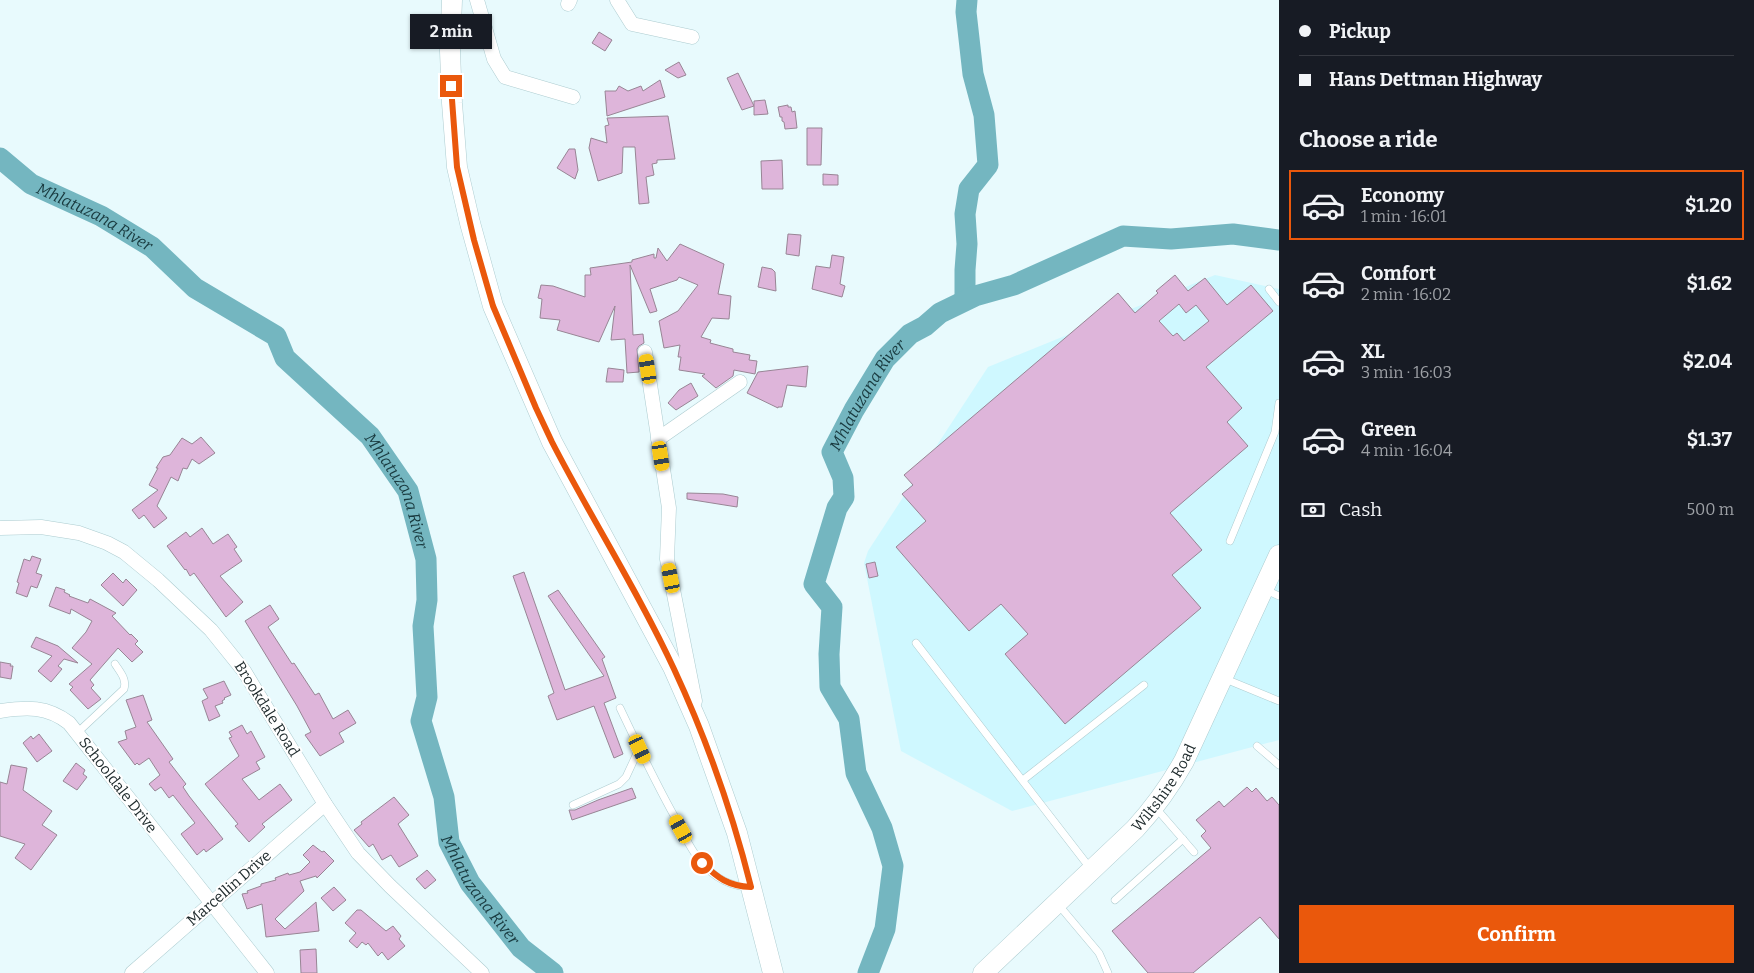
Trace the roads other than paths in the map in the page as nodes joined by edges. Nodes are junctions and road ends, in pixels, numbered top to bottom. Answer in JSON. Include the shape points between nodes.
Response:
{"nodes":[{"id":1,"x":452,"y":0,"type":"edge"},
{"id":2,"x":477,"y":0,"type":"edge"},
{"id":3,"x":616,"y":0,"type":"edge"},
{"id":4,"x":692,"y":37,"type":"dead end"},
{"id":5,"x":573,"y":97,"type":"dead end"},
{"id":6,"x":1269,"y":289,"type":"dead end"},
{"id":7,"x":1279,"y":302,"type":"edge"},
{"id":8,"x":645,"y":352,"type":"dead end"},
{"id":9,"x":740,"y":382,"type":"dead end"},
{"id":10,"x":1279,"y":403,"type":"edge"},
{"id":11,"x":658,"y":439,"type":"junction"},
{"id":12,"x":0,"y":528,"type":"edge"},
{"id":13,"x":1230,"y":541,"type":"dead end"},
{"id":14,"x":1279,"y":555,"type":"edge"},
{"id":15,"x":1271,"y":592,"type":"edge"},
{"id":16,"x":916,"y":642,"type":"dead end"},
{"id":17,"x":115,"y":664,"type":"dead end"},
{"id":18,"x":1223,"y":678,"type":"junction"},
{"id":19,"x":1144,"y":685,"type":"dead end"},
{"id":20,"x":1279,"y":701,"type":"edge"},
{"id":21,"x":620,"y":708,"type":"dead end"},
{"id":22,"x":0,"y":711,"type":"edge"},
{"id":23,"x":700,"y":726,"type":"junction"},
{"id":24,"x":77,"y":733,"type":"junction"},
{"id":25,"x":1257,"y":746,"type":"dead end"},
{"id":26,"x":640,"y":749,"type":"junction"},
{"id":27,"x":1279,"y":765,"type":"edge"},
{"id":28,"x":1023,"y":780,"type":"junction"},
{"id":29,"x":325,"y":804,"type":"junction"},
{"id":30,"x":573,"y":805,"type":"dead end"},
{"id":31,"x":1155,"y":807,"type":"junction"},
{"id":32,"x":1183,"y":839,"type":"junction"},
{"id":33,"x":1194,"y":852,"type":"dead end"},
{"id":34,"x":1092,"y":870,"type":"junction"},
{"id":35,"x":751,"y":887,"type":"junction"},
{"id":36,"x":1115,"y":900,"type":"dead end"},
{"id":37,"x":1057,"y":903,"type":"junction"},
{"id":38,"x":212,"y":904,"type":"junction"},
{"id":39,"x":132,"y":973,"type":"edge"},
{"id":40,"x":267,"y":973,"type":"edge"},
{"id":41,"x":482,"y":973,"type":"edge"},
{"id":42,"x":773,"y":973,"type":"edge"},
{"id":43,"x":983,"y":973,"type":"edge"},
{"id":44,"x":1108,"y":973,"type":"edge"}],
"edges":[{"from":1,"to":23,"type":"street","via":[[450,50],[457,167],[493,306],[552,442],[673,667]]},
{"from":2,"to":5,"type":"street","via":[[494,59],[505,77]]},
{"from":3,"to":4,"type":"street","via":[[632,24]]},
{"from":6,"to":7,"type":"lane"},
{"from":8,"to":11,"type":"street"},
{"from":9,"to":11,"type":"street"},
{"from":10,"to":13,"type":"lane","via":[[1275,432]]},
{"from":11,"to":23,"type":"street","via":[[669,508],[667,559]]},
{"from":12,"to":29,"type":"street","name":"Brookdale Road","via":[[41,527],[79,533],[107,543],[142,565],[230,651]]},
{"from":14,"to":15,"type":"street","name":"Wiltshire Road"},
{"from":15,"to":18,"type":"street","name":"Wiltshire Road"},
{"from":16,"to":28,"type":"lane"},
{"from":17,"to":24,"type":"lane","via":[[124,678],[124,689]]},
{"from":18,"to":20,"type":"lane"},
{"from":18,"to":31,"type":"street","name":"Wiltshire Road","via":[[1173,782]]},
{"from":19,"to":28,"type":"lane"},
{"from":21,"to":26,"type":"lane"},
{"from":22,"to":24,"type":"street","name":"Schooldale Drive","via":[[48,710],[69,723]]},
{"from":23,"to":35,"type":"street","via":[[729,808]]},
{"from":24,"to":38,"type":"street","name":"Schooldale Drive"},
{"from":25,"to":27,"type":"lane"},
{"from":26,"to":30,"type":"lane","via":[[619,784]]},
{"from":26,"to":35,"type":"lane","via":[[702,863],[726,882]]},
{"from":28,"to":34,"type":"lane"},
{"from":29,"to":38,"type":"street","name":"Marcellin Drive"},
{"from":29,"to":41,"type":"street","name":"Brookdale Road","via":[[358,853]]},
{"from":31,"to":32,"type":"lane"},
{"from":31,"to":34,"type":"street","name":"Wiltshire Road"},
{"from":32,"to":33,"type":"lane"},
{"from":32,"to":36,"type":"lane"},
{"from":34,"to":37,"type":"street","name":"Wiltshire Road"},
{"from":35,"to":42,"type":"street"},
{"from":37,"to":43,"type":"street","name":"Wiltshire Road"},
{"from":37,"to":44,"type":"lane","via":[[1099,953]]},
{"from":38,"to":39,"type":"street","name":"Marcellin Drive"},
{"from":38,"to":40,"type":"street","name":"Schooldale Drive"}]}
